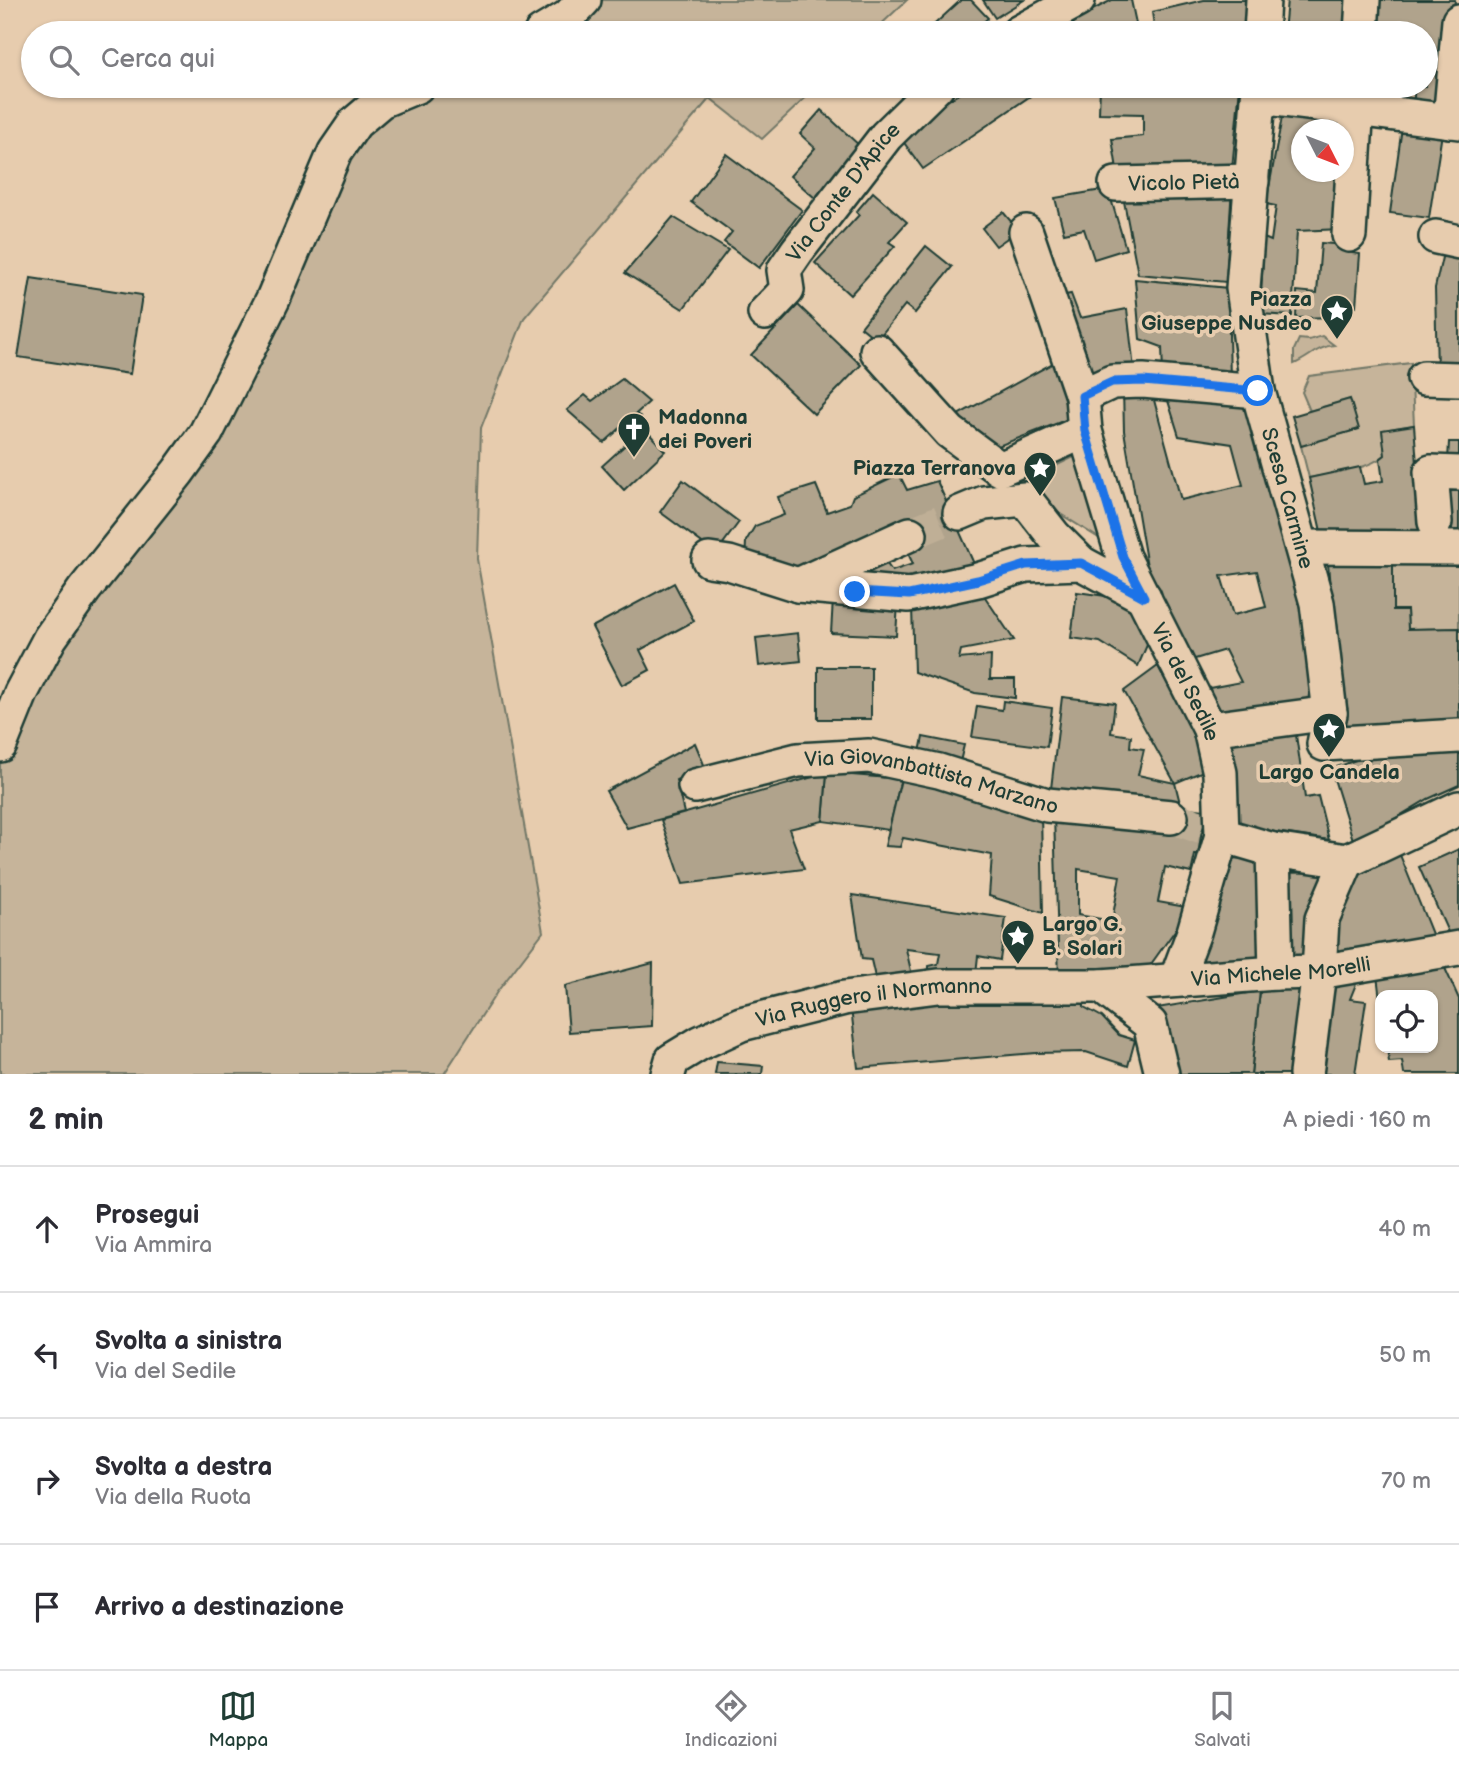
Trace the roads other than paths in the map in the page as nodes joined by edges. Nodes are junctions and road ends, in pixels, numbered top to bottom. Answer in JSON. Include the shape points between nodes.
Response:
{"nodes":[{"id":1,"x":584,"y":0,"type":"edge"},
{"id":2,"x":1078,"y":0,"type":"edge"},
{"id":3,"x":1263,"y":0,"type":"edge"},
{"id":4,"x":1363,"y":0,"type":"edge"},
{"id":5,"x":561,"y":21,"type":"edge"},
{"id":6,"x":1040,"y":21,"type":"edge"},
{"id":7,"x":1262,"y":21,"type":"edge"},
{"id":8,"x":1362,"y":21,"type":"edge"},
{"id":9,"x":1459,"y":21,"type":"edge"},
{"id":10,"x":388,"y":98,"type":"edge"},
{"id":11,"x":925,"y":98,"type":"edge"},
{"id":12,"x":1258,"y":98,"type":"edge"},
{"id":13,"x":1358,"y":98,"type":"edge"},
{"id":14,"x":1362,"y":98,"type":"edge"},
{"id":15,"x":1455,"y":122,"type":"edge"},
{"id":16,"x":1252,"y":181,"type":"junction"},
{"id":17,"x":1115,"y":184,"type":"dead end"},
{"id":18,"x":1026,"y":232,"type":"dead end"},
{"id":19,"x":1349,"y":235,"type":"dead end"},
{"id":20,"x":765,"y":313,"type":"dead end"},
{"id":21,"x":877,"y":351,"type":"dead end"},
{"id":22,"x":1424,"y":378,"type":"dead end"},
{"id":23,"x":1459,"y":379,"type":"edge"},
{"id":24,"x":1258,"y":391,"type":"junction"},
{"id":25,"x":1082,"y":396,"type":"junction"},
{"id":26,"x":1085,"y":431,"type":"junction"},
{"id":27,"x":1445,"y":473,"type":"edge"},
{"id":28,"x":960,"y":513,"type":"tunnel mouth"},
{"id":29,"x":1435,"y":522,"type":"dead end"},
{"id":30,"x":910,"y":534,"type":"tunnel mouth"},
{"id":31,"x":1302,"y":547,"type":"junction"},
{"id":32,"x":1459,"y":548,"type":"edge"},
{"id":33,"x":709,"y":560,"type":"dead end"},
{"id":34,"x":1081,"y":563,"type":"junction"},
{"id":35,"x":798,"y":585,"type":"junction"},
{"id":36,"x":1144,"y":597,"type":"junction"},
{"id":37,"x":1210,"y":729,"type":"junction"},
{"id":38,"x":1327,"y":729,"type":"junction"},
{"id":39,"x":1459,"y":736,"type":"edge"},
{"id":40,"x":0,"y":745,"type":"edge"},
{"id":41,"x":695,"y":786,"type":"dead end"},
{"id":42,"x":1459,"y":808,"type":"edge"},
{"id":43,"x":1171,"y":817,"type":"tunnel mouth"},
{"id":44,"x":1222,"y":835,"type":"junction"},
{"id":45,"x":1273,"y":850,"type":"junction"},
{"id":46,"x":1347,"y":860,"type":"junction"},
{"id":47,"x":1457,"y":953,"type":"edge"},
{"id":48,"x":1276,"y":972,"type":"junction"},
{"id":49,"x":1320,"y":972,"type":"junction"},
{"id":50,"x":1176,"y":980,"type":"junction"},
{"id":51,"x":1101,"y":986,"type":"junction"},
{"id":52,"x":668,"y":1074,"type":"edge"},
{"id":53,"x":1162,"y":1074,"type":"edge"},
{"id":54,"x":1306,"y":1074,"type":"edge"}],
"edges":[{"from":1,"to":5,"type":"street"},
{"from":2,"to":6,"type":"street"},
{"from":3,"to":7,"type":"street"},
{"from":4,"to":8,"type":"street"},
{"from":9,"to":15,"type":"street"},
{"from":10,"to":40,"type":"street","via":[[355,123],[335,152],[273,299],[205,433],[50,638]]},
{"from":11,"to":20,"type":"street","name":"Via Conte D'Apice","via":[[886,136],[784,270],[787,290]]},
{"from":12,"to":16,"type":"street","name":"Scesa Carmine"},
{"from":13,"to":19,"type":"street"},
{"from":14,"to":15,"type":"street"},
{"from":16,"to":17,"type":"street","name":"Vicolo Pietà"},
{"from":16,"to":24,"type":"street","name":"Scesa Carmine","via":[[1243,288]]},
{"from":18,"to":25,"type":"street","name":"Via del Sedile"},
{"from":21,"to":26,"type":"street","via":[[950,432],[1000,469]]},
{"from":22,"to":23,"type":"street"},
{"from":24,"to":25,"type":"street","via":[[1143,381],[1112,382]]},
{"from":24,"to":31,"type":"street","name":"Scesa Carmine"},
{"from":25,"to":26,"type":"street","name":"Via del Sedile"},
{"from":26,"to":36,"type":"street","name":"Via del Sedile","via":[[1123,557]]},
{"from":27,"to":29,"type":"street"},
{"from":28,"to":34,"type":"street","via":[[984,503],[1025,499]]},
{"from":30,"to":35,"type":"street"},
{"from":31,"to":32,"type":"street"},
{"from":31,"to":38,"type":"street","name":"Scesa Carmine","via":[[1317,603]]},
{"from":33,"to":35,"type":"street"},
{"from":34,"to":35,"type":"street","via":[[1026,565],[909,595]]},
{"from":34,"to":36,"type":"street"},
{"from":36,"to":37,"type":"street","name":"Via del Sedile"},
{"from":37,"to":38,"type":"street"},
{"from":37,"to":44,"type":"street","name":"Via del Sedile","via":[[1220,773]]},
{"from":38,"to":39,"type":"street"},
{"from":41,"to":43,"type":"street","name":"Via Giovanbattista Marzano","via":[[798,760],[869,756],[939,771],[1047,805]]},
{"from":42,"to":46,"type":"street"},
{"from":44,"to":45,"type":"street"},
{"from":44,"to":50,"type":"street","name":"Via del Sedile"},
{"from":45,"to":46,"type":"street"},
{"from":45,"to":48,"type":"street"},
{"from":46,"to":49,"type":"street","via":[[1322,919]]},
{"from":47,"to":49,"type":"street","name":"Via Michele Morelli"},
{"from":48,"to":49,"type":"street","name":"Via Michele Morelli"},
{"from":48,"to":50,"type":"street","name":"Via Michele Morelli"},
{"from":49,"to":54,"type":"street"},
{"from":50,"to":51,"type":"street","name":"Via Michele Morelli"},
{"from":51,"to":52,"type":"street","name":"Via Ruggero il Normanno","via":[[938,986],[844,998],[741,1024],[672,1060]]},
{"from":51,"to":53,"type":"street","via":[[1150,1024]]}]}
